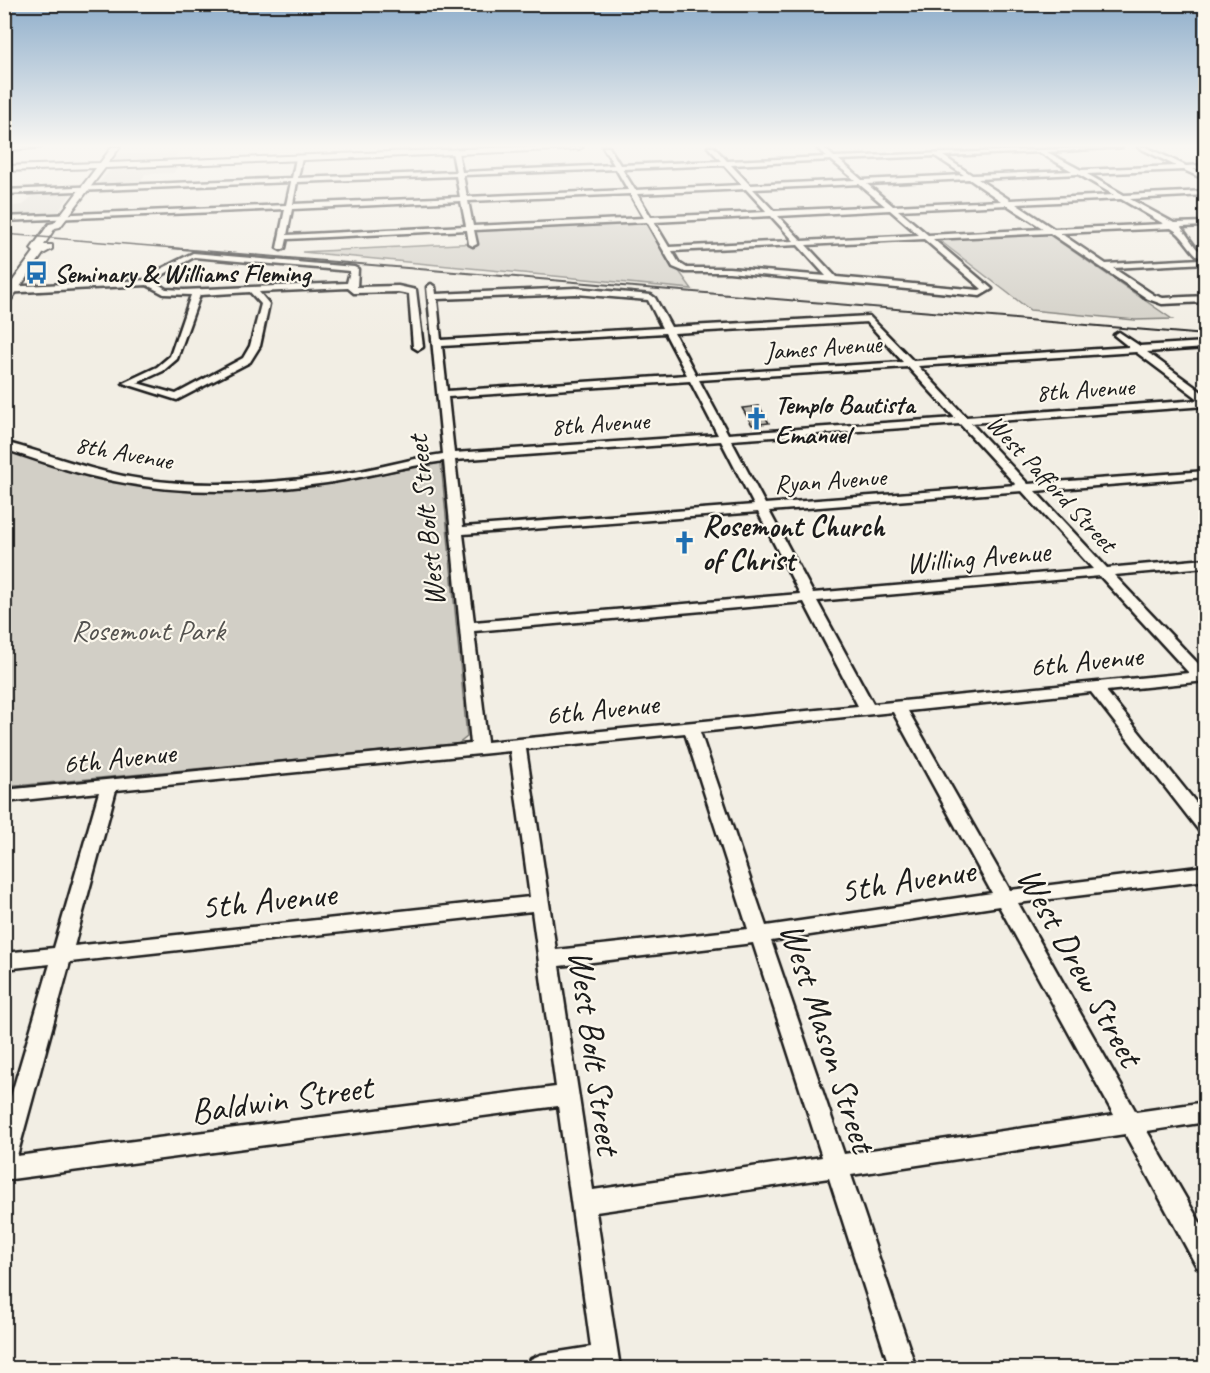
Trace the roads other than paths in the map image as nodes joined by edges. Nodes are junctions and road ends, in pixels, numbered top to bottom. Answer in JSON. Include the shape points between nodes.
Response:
{"nodes":[{"id":1,"x":68,"y":211,"type":"edge"},
{"id":2,"x":223,"y":211,"type":"edge"},
{"id":3,"x":288,"y":211,"type":"edge"},
{"id":4,"x":466,"y":211,"type":"edge"},
{"id":5,"x":645,"y":211,"type":"edge"},
{"id":6,"x":769,"y":211,"type":"edge"},
{"id":7,"x":830,"y":211,"type":"edge"},
{"id":8,"x":896,"y":211,"type":"edge"},
{"id":9,"x":1022,"y":211,"type":"edge"},
{"id":10,"x":1147,"y":211,"type":"edge"},
{"id":11,"x":771,"y":214,"type":"junction"},
{"id":12,"x":4,"y":219,"type":"edge"},
{"id":13,"x":650,"y":219,"type":"junction"},
{"id":14,"x":61,"y":221,"type":"junction"},
{"id":15,"x":1206,"y":224,"type":"edge"},
{"id":16,"x":1174,"y":226,"type":"junction"},
{"id":17,"x":470,"y":228,"type":"junction"},
{"id":18,"x":1052,"y":231,"type":"junction"},
{"id":19,"x":283,"y":237,"type":"junction"},
{"id":20,"x":928,"y":238,"type":"junction"},
{"id":21,"x":473,"y":244,"type":"dead end"},
{"id":22,"x":801,"y":244,"type":"junction"},
{"id":23,"x":280,"y":248,"type":"dead end"},
{"id":24,"x":669,"y":249,"type":"junction"},
{"id":25,"x":1206,"y":260,"type":"edge"},
{"id":26,"x":1105,"y":266,"type":"junction"},
{"id":27,"x":833,"y":279,"type":"junction"},
{"id":28,"x":152,"y":282,"type":"junction"},
{"id":29,"x":351,"y":285,"type":"junction"},
{"id":30,"x":9,"y":289,"type":"edge"},
{"id":31,"x":253,"y":291,"type":"junction"},
{"id":32,"x":196,"y":293,"type":"junction"},
{"id":33,"x":1206,"y":299,"type":"edge"},
{"id":34,"x":4,"y":302,"type":"edge"},
{"id":35,"x":667,"y":329,"type":"junction"},
{"id":36,"x":1119,"y":335,"type":"dead end"},
{"id":37,"x":437,"y":343,"type":"junction"},
{"id":38,"x":1206,"y":345,"type":"edge"},
{"id":39,"x":418,"y":346,"type":"dead end"},
{"id":40,"x":1137,"y":349,"type":"junction"},
{"id":41,"x":911,"y":364,"type":"junction"},
{"id":42,"x":693,"y":378,"type":"junction"},
{"id":43,"x":443,"y":394,"type":"junction"},
{"id":44,"x":1206,"y":401,"type":"edge"},
{"id":45,"x":963,"y":420,"type":"junction"},
{"id":46,"x":724,"y":437,"type":"junction"},
{"id":47,"x":4,"y":445,"type":"edge"},
{"id":48,"x":449,"y":457,"type":"junction"},
{"id":49,"x":1206,"y":474,"type":"edge"},
{"id":50,"x":1026,"y":487,"type":"junction"},
{"id":51,"x":761,"y":508,"type":"junction"},
{"id":52,"x":457,"y":531,"type":"junction"},
{"id":53,"x":1206,"y":563,"type":"edge"},
{"id":54,"x":1104,"y":572,"type":"junction"},
{"id":55,"x":809,"y":598,"type":"junction"},
{"id":56,"x":467,"y":627,"type":"junction"},
{"id":57,"x":1203,"y":676,"type":"edge"},
{"id":58,"x":1095,"y":687,"type":"junction"},
{"id":59,"x":898,"y":707,"type":"junction"},
{"id":60,"x":868,"y":710,"type":"junction"},
{"id":61,"x":691,"y":727,"type":"junction"},
{"id":62,"x":517,"y":744,"type":"junction"},
{"id":63,"x":480,"y":749,"type":"junction"},
{"id":64,"x":109,"y":786,"type":"junction"},
{"id":65,"x":4,"y":796,"type":"edge"},
{"id":66,"x":1206,"y":828,"type":"edge"},
{"id":67,"x":1206,"y":873,"type":"edge"},
{"id":68,"x":1005,"y":898,"type":"junction"},
{"id":69,"x":539,"y":903,"type":"junction"},
{"id":70,"x":759,"y":935,"type":"junction"},
{"id":71,"x":62,"y":955,"type":"junction"},
{"id":72,"x":548,"y":959,"type":"junction"},
{"id":73,"x":4,"y":961,"type":"edge"},
{"id":74,"x":567,"y":1095,"type":"junction"},
{"id":75,"x":1206,"y":1112,"type":"edge"},
{"id":76,"x":1131,"y":1123,"type":"junction"},
{"id":77,"x":4,"y":1162,"type":"edge"},
{"id":78,"x":836,"y":1166,"type":"junction"},
{"id":79,"x":4,"y":1169,"type":"edge"},
{"id":80,"x":583,"y":1203,"type":"junction"},
{"id":81,"x":1206,"y":1258,"type":"edge"},
{"id":82,"x":607,"y":1363,"type":"edge"},
{"id":83,"x":540,"y":1368,"type":"edge"},
{"id":84,"x":903,"y":1368,"type":"edge"}],
"edges":[{"from":1,"to":14,"type":"main road"},
{"from":2,"to":14,"type":"street"},
{"from":3,"to":19,"type":"street"},
{"from":4,"to":17,"type":"street"},
{"from":5,"to":13,"type":"street"},
{"from":6,"to":11,"type":"street"},
{"from":7,"to":11,"type":"street"},
{"from":8,"to":20,"type":"street"},
{"from":9,"to":18,"type":"street"},
{"from":10,"to":16,"type":"street"},
{"from":11,"to":13,"type":"street"},
{"from":11,"to":22,"type":"street"},
{"from":12,"to":14,"type":"street"},
{"from":13,"to":17,"type":"street"},
{"from":13,"to":24,"type":"street"},
{"from":14,"to":30,"type":"main road","via":[[62,226],[47,248],[39,252]]},
{"from":15,"to":16,"type":"street"},
{"from":16,"to":18,"type":"street"},
{"from":16,"to":25,"type":"street"},
{"from":17,"to":19,"type":"street"},
{"from":17,"to":21,"type":"street"},
{"from":18,"to":20,"type":"street"},
{"from":18,"to":26,"type":"street"},
{"from":19,"to":23,"type":"street"},
{"from":20,"to":22,"type":"street"},
{"from":20,"to":27,"type":"street","via":[[988,289],[985,292]]},
{"from":22,"to":24,"type":"street"},
{"from":22,"to":27,"type":"street"},
{"from":24,"to":27,"type":"street","via":[[676,265],[685,270]]},
{"from":25,"to":26,"type":"street"},
{"from":26,"to":33,"type":"street","via":[[1162,301]]},
{"from":28,"to":29,"type":"street","via":[[156,275],[193,255],[354,269]]},
{"from":28,"to":30,"type":"street"},
{"from":28,"to":32,"type":"street","via":[[164,291]]},
{"from":29,"to":31,"type":"street"},
{"from":29,"to":39,"type":"street","via":[[360,291],[412,292]]},
{"from":30,"to":34,"type":"main road"},
{"from":31,"to":32,"type":"street"},
{"from":31,"to":32,"type":"street","via":[[265,304],[251,355],[238,367],[177,397],[128,384],[160,369],[174,357]]},
{"from":35,"to":37,"type":"street"},
{"from":35,"to":37,"type":"street","name":"West Bolt Street","via":[[651,297],[576,291],[432,292]]},
{"from":35,"to":41,"type":"street","name":"West Pafford Street","via":[[869,319]]},
{"from":35,"to":42,"type":"street"},
{"from":36,"to":40,"type":"street"},
{"from":37,"to":43,"type":"street","name":"West Bolt Street"},
{"from":38,"to":40,"type":"street","name":"James Avenue"},
{"from":40,"to":41,"type":"street","name":"James Avenue"},
{"from":40,"to":44,"type":"street"},
{"from":41,"to":42,"type":"street","name":"James Avenue"},
{"from":41,"to":45,"type":"street","name":"West Pafford Street"},
{"from":42,"to":43,"type":"street","name":"James Avenue"},
{"from":42,"to":46,"type":"street"},
{"from":43,"to":48,"type":"street","name":"West Bolt Street"},
{"from":44,"to":45,"type":"street","name":"8th Avenue"},
{"from":45,"to":46,"type":"street","name":"8th Avenue"},
{"from":45,"to":50,"type":"street","name":"West Pafford Street"},
{"from":46,"to":48,"type":"street","name":"8th Avenue"},
{"from":46,"to":51,"type":"street"},
{"from":47,"to":48,"type":"street","name":"8th Avenue","via":[[93,473],[168,485],[286,483]]},
{"from":48,"to":52,"type":"street","name":"West Bolt Street"},
{"from":49,"to":50,"type":"street","name":"Ryan Avenue"},
{"from":50,"to":51,"type":"street","name":"Ryan Avenue"},
{"from":50,"to":54,"type":"street","name":"West Pafford Street"},
{"from":51,"to":52,"type":"street","name":"Ryan Avenue"},
{"from":51,"to":55,"type":"street"},
{"from":52,"to":56,"type":"street","name":"West Bolt Street"},
{"from":53,"to":54,"type":"street","name":"Willing Avenue"},
{"from":54,"to":55,"type":"street","name":"Willing Avenue"},
{"from":54,"to":57,"type":"street","name":"West Pafford Street"},
{"from":55,"to":56,"type":"street","name":"Willing Avenue"},
{"from":55,"to":60,"type":"street"},
{"from":56,"to":63,"type":"street","name":"West Bolt Street"},
{"from":57,"to":58,"type":"street","name":"6th Avenue"},
{"from":58,"to":59,"type":"street","name":"6th Avenue"},
{"from":58,"to":66,"type":"street"},
{"from":59,"to":60,"type":"street","name":"6th Avenue"},
{"from":59,"to":68,"type":"street","name":"West Drew Street"},
{"from":60,"to":61,"type":"street","name":"6th Avenue"},
{"from":61,"to":62,"type":"street","name":"6th Avenue"},
{"from":61,"to":70,"type":"street","name":"West Mason Street"},
{"from":62,"to":63,"type":"street","name":"6th Avenue"},
{"from":62,"to":69,"type":"street","name":"West Bolt Street"},
{"from":63,"to":64,"type":"street","name":"6th Avenue"},
{"from":64,"to":65,"type":"street","name":"6th Avenue"},
{"from":64,"to":71,"type":"street"},
{"from":67,"to":68,"type":"street","name":"5th Avenue"},
{"from":68,"to":70,"type":"street","name":"5th Avenue"},
{"from":68,"to":76,"type":"street","name":"West Drew Street"},
{"from":69,"to":71,"type":"street","name":"5th Avenue"},
{"from":69,"to":72,"type":"street","name":"West Bolt Street"},
{"from":70,"to":72,"type":"street","name":"5th Avenue"},
{"from":70,"to":78,"type":"street","name":"West Mason Street"},
{"from":71,"to":73,"type":"street","name":"5th Avenue"},
{"from":71,"to":77,"type":"street"},
{"from":72,"to":74,"type":"street","name":"West Bolt Street"},
{"from":74,"to":79,"type":"street","name":"Baldwin Street"},
{"from":74,"to":80,"type":"street","name":"West Bolt Street"},
{"from":75,"to":76,"type":"street"},
{"from":76,"to":78,"type":"street"},
{"from":76,"to":81,"type":"street","name":"West Drew Street"},
{"from":78,"to":80,"type":"street"},
{"from":78,"to":84,"type":"street","name":"West Mason Street"},
{"from":80,"to":82,"type":"street","name":"West Bolt Street"},
{"from":82,"to":83,"type":"street"}]}
